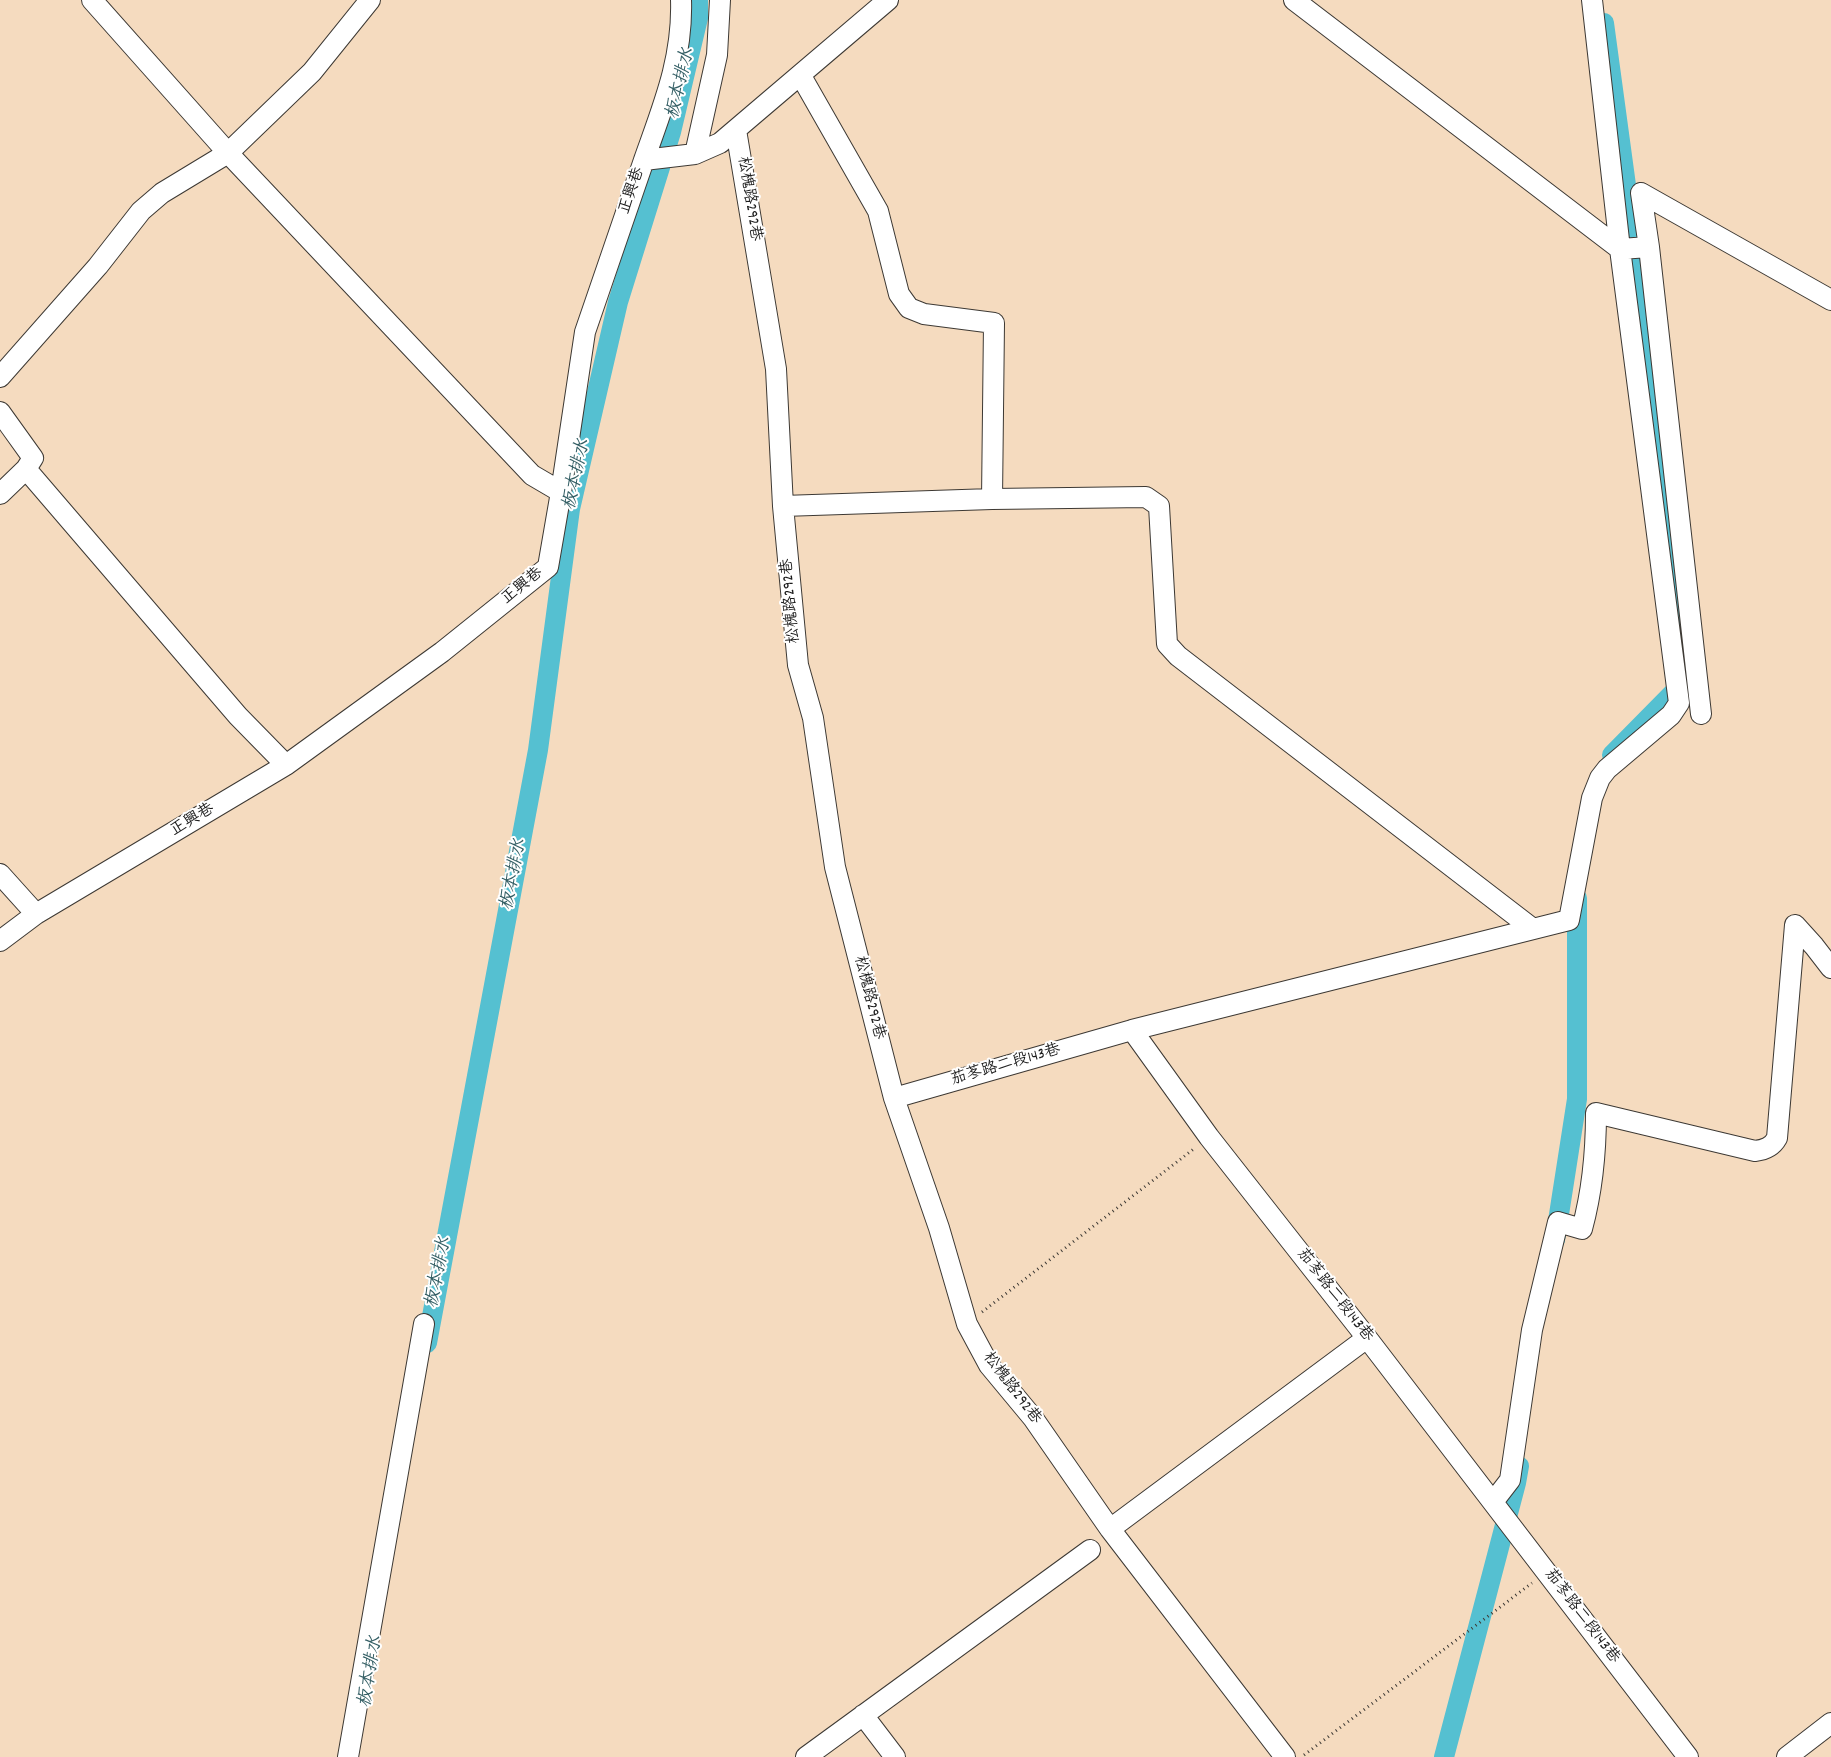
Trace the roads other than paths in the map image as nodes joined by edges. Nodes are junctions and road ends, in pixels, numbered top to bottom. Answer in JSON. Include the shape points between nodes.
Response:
{"nodes":[{"id":1,"x":92,"y":0,"type":"edge"},
{"id":2,"x":370,"y":0,"type":"edge"},
{"id":3,"x":681,"y":0,"type":"edge"},
{"id":4,"x":720,"y":0,"type":"edge"},
{"id":5,"x":888,"y":0,"type":"edge"},
{"id":6,"x":1294,"y":0,"type":"edge"},
{"id":7,"x":1592,"y":0,"type":"edge"},
{"id":8,"x":801,"y":76,"type":"junction"},
{"id":9,"x":736,"y":130,"type":"junction"},
{"id":10,"x":228,"y":153,"type":"junction"},
{"id":11,"x":689,"y":154,"type":"junction"},
{"id":12,"x":649,"y":160,"type":"junction"},
{"id":13,"x":1649,"y":247,"type":"junction"},
{"id":14,"x":1620,"y":249,"type":"junction"},
{"id":15,"x":1831,"y":300,"type":"edge"},
{"id":16,"x":0,"y":376,"type":"edge"},
{"id":17,"x":0,"y":412,"type":"edge"},
{"id":18,"x":26,"y":469,"type":"junction"},
{"id":19,"x":561,"y":492,"type":"junction"},
{"id":20,"x":0,"y":494,"type":"edge"},
{"id":21,"x":992,"y":499,"type":"junction"},
{"id":22,"x":783,"y":506,"type":"junction"},
{"id":23,"x":1701,"y":714,"type":"dead end"},
{"id":24,"x":286,"y":765,"type":"junction"},
{"id":25,"x":0,"y":874,"type":"edge"},
{"id":26,"x":36,"y":914,"type":"junction"},
{"id":27,"x":1533,"y":929,"type":"junction"},
{"id":28,"x":0,"y":940,"type":"edge"},
{"id":29,"x":1831,"y":968,"type":"edge"},
{"id":30,"x":1132,"y":1030,"type":"junction"},
{"id":31,"x":894,"y":1098,"type":"junction"},
{"id":32,"x":424,"y":1324,"type":"dead end"},
{"id":33,"x":1367,"y":1338,"type":"junction"},
{"id":34,"x":1493,"y":1502,"type":"junction"},
{"id":35,"x":1110,"y":1529,"type":"junction"},
{"id":36,"x":1090,"y":1550,"type":"dead end"},
{"id":37,"x":863,"y":1715,"type":"junction"},
{"id":38,"x":1831,"y":1723,"type":"edge"},
{"id":39,"x":348,"y":1757,"type":"edge"},
{"id":40,"x":806,"y":1757,"type":"edge"},
{"id":41,"x":895,"y":1757,"type":"edge"},
{"id":42,"x":1285,"y":1757,"type":"edge"},
{"id":43,"x":1688,"y":1757,"type":"edge"},
{"id":44,"x":1786,"y":1757,"type":"edge"}],
"edges":[{"from":1,"to":10,"type":"lane"},
{"from":2,"to":10,"type":"lane","via":[[312,72]]},
{"from":3,"to":12,"type":"lane","via":[[681,28],[674,76]]},
{"from":4,"to":11,"type":"lane","via":[[717,55]]},
{"from":5,"to":8,"type":"lane","name":"正興巷"},
{"from":6,"to":14,"type":"lane"},
{"from":7,"to":14,"type":"lane"},
{"from":8,"to":9,"type":"lane","name":"正興巷"},
{"from":8,"to":21,"type":"lane","via":[[878,211],[899,294],[909,308],[924,314],[994,323]]},
{"from":9,"to":11,"type":"lane","name":"正興巷","via":[[720,144]]},
{"from":9,"to":22,"type":"lane","name":"松槐路292巷","via":[[776,369]]},
{"from":10,"to":16,"type":"lane","via":[[162,193],[141,211],[98,266]]},
{"from":10,"to":19,"type":"lane","via":[[532,476]]},
{"from":11,"to":12,"type":"lane","name":"正興巷"},
{"from":12,"to":19,"type":"lane","name":"正興巷","via":[[585,332]]},
{"from":13,"to":14,"type":"lane"},
{"from":13,"to":15,"type":"lane","via":[[1641,193]]},
{"from":13,"to":23,"type":"lane"},
{"from":14,"to":27,"type":"lane","via":[[1679,703],[1671,715],[1600,778],[1592,798],[1569,920]]},
{"from":17,"to":18,"type":"lane","via":[[33,458]]},
{"from":18,"to":20,"type":"lane"},
{"from":18,"to":24,"type":"lane","via":[[238,716]]},
{"from":19,"to":24,"type":"lane","name":"正興巷","via":[[548,566],[442,652]]},
{"from":21,"to":22,"type":"lane"},
{"from":21,"to":27,"type":"lane","via":[[1146,497],[1159,506],[1167,644],[1178,656]]},
{"from":22,"to":31,"type":"lane","name":"松槐路292巷","via":[[798,665],[813,718],[834,866]]},
{"from":24,"to":26,"type":"lane","name":"正興巷"},
{"from":25,"to":26,"type":"lane"},
{"from":26,"to":28,"type":"lane","name":"正興巷"},
{"from":27,"to":30,"type":"lane"},
{"from":29,"to":34,"type":"lane","via":[[1795,925],[1777,1138],[1770,1146],[1755,1151],[1596,1113],[1590,1201],[1582,1230],[1558,1222],[1532,1330],[1510,1480]]},
{"from":30,"to":31,"type":"lane","name":"茄苳路二段143巷"},
{"from":30,"to":33,"type":"lane","name":"茄苳路二段143巷","via":[[1209,1137]]},
{"from":31,"to":35,"type":"lane","name":"松槐路292巷","via":[[939,1228],[967,1324],[989,1365],[1033,1418]]},
{"from":32,"to":39,"type":"lane"},
{"from":33,"to":34,"type":"lane","name":"茄苳路二段143巷"},
{"from":33,"to":35,"type":"lane"},
{"from":34,"to":43,"type":"lane","name":"茄苳路二段143巷"},
{"from":35,"to":42,"type":"lane","name":"松槐路292巷"},
{"from":36,"to":37,"type":"lane"},
{"from":37,"to":40,"type":"lane"},
{"from":37,"to":41,"type":"lane"},
{"from":38,"to":44,"type":"lane"}]}
